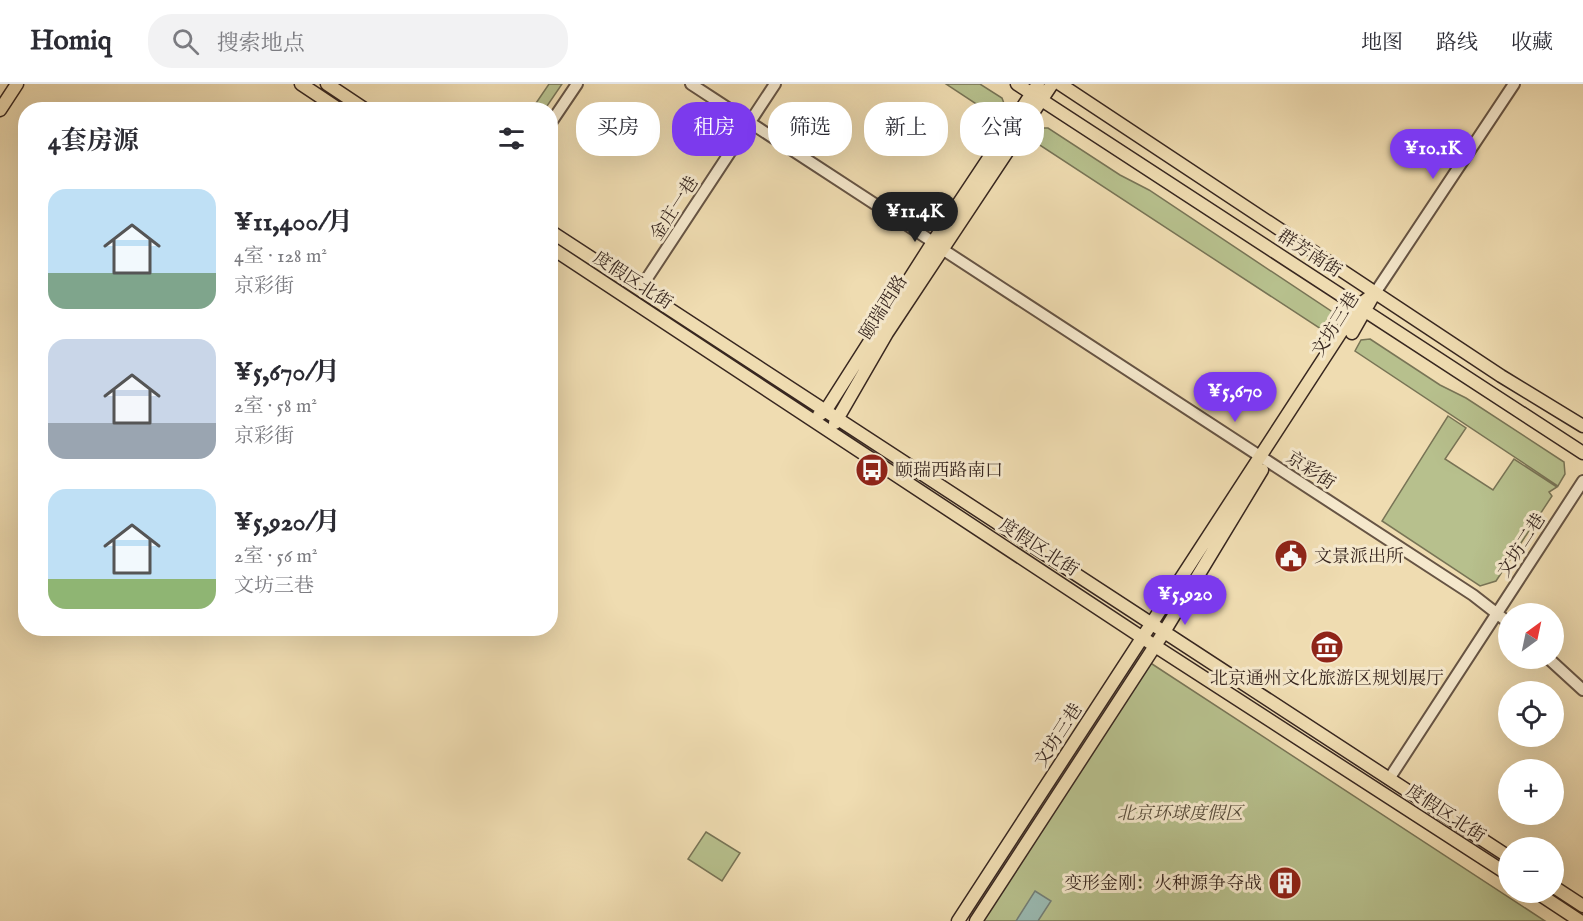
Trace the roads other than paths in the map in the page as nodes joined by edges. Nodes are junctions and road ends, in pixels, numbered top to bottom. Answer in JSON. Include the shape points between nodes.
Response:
{"nodes":[{"id":1,"x":8,"y":84,"type":"edge"},
{"id":2,"x":17,"y":84,"type":"edge"},
{"id":3,"x":301,"y":84,"type":"edge"},
{"id":4,"x":327,"y":84,"type":"edge"},
{"id":5,"x":576,"y":84,"type":"edge"},
{"id":6,"x":691,"y":84,"type":"edge"},
{"id":7,"x":775,"y":84,"type":"edge"},
{"id":8,"x":1017,"y":84,"type":"edge"},
{"id":9,"x":1052,"y":84,"type":"edge"},
{"id":10,"x":1060,"y":84,"type":"edge"},
{"id":11,"x":1514,"y":84,"type":"edge"},
{"id":12,"x":1037,"y":92,"type":"edge"},
{"id":13,"x":0,"y":96,"type":"edge"},
{"id":14,"x":328,"y":102,"type":"edge"},
{"id":15,"x":354,"y":102,"type":"edge"},
{"id":16,"x":719,"y":102,"type":"edge"},
{"id":17,"x":0,"y":110,"type":"edge"},
{"id":18,"x":558,"y":112,"type":"edge"},
{"id":19,"x":756,"y":113,"type":"edge"},
{"id":20,"x":756,"y":126,"type":"edge"},
{"id":21,"x":728,"y":156,"type":"edge"},
{"id":22,"x":558,"y":236,"type":"edge"},
{"id":23,"x":938,"y":246,"type":"junction"},
{"id":24,"x":558,"y":253,"type":"edge"},
{"id":25,"x":640,"y":289,"type":"junction"},
{"id":26,"x":1375,"y":293,"type":"junction"},
{"id":27,"x":1362,"y":309,"type":"junction"},
{"id":28,"x":826,"y":410,"type":"junction"},
{"id":29,"x":837,"y":418,"type":"junction"},
{"id":30,"x":812,"y":420,"type":"junction"},
{"id":31,"x":1583,"y":426,"type":"edge"},
{"id":32,"x":831,"y":433,"type":"junction"},
{"id":33,"x":1583,"y":453,"type":"edge"},
{"id":34,"x":1264,"y":459,"type":"junction"},
{"id":35,"x":1583,"y":481,"type":"edge"},
{"id":36,"x":1497,"y":613,"type":"junction"},
{"id":37,"x":1151,"y":624,"type":"junction"},
{"id":38,"x":1164,"y":632,"type":"junction"},
{"id":39,"x":1144,"y":637,"type":"junction"},
{"id":40,"x":1155,"y":646,"type":"junction"},
{"id":41,"x":1560,"y":669,"type":"edge"},
{"id":42,"x":1583,"y":690,"type":"edge"},
{"id":43,"x":1389,"y":779,"type":"junction"},
{"id":44,"x":1498,"y":850,"type":"edge"},
{"id":45,"x":1498,"y":868,"type":"edge"},
{"id":46,"x":1564,"y":894,"type":"edge"},
{"id":47,"x":1553,"y":903,"type":"edge"},
{"id":48,"x":1583,"y":906,"type":"edge"},
{"id":49,"x":958,"y":921,"type":"edge"},
{"id":50,"x":976,"y":921,"type":"edge"},
{"id":51,"x":1580,"y":921,"type":"edge"}],
"edges":[{"from":1,"to":13,"type":"main road"},
{"from":2,"to":17,"type":"main road"},
{"from":3,"to":14,"type":"main road"},
{"from":4,"to":15,"type":"main road"},
{"from":5,"to":18,"type":"street"},
{"from":6,"to":16,"type":"street","name":"京彩街"},
{"from":7,"to":19,"type":"street","name":"金庄一巷"},
{"from":8,"to":12,"type":"main road","name":"群芳南街"},
{"from":9,"to":12,"type":"main road","name":"颐瑞西路"},
{"from":10,"to":26,"type":"main road","name":"群芳南街"},
{"from":11,"to":26,"type":"street"},
{"from":12,"to":23,"type":"main road","name":"颐瑞西路"},
{"from":12,"to":27,"type":"main road","name":"群芳南街"},
{"from":20,"to":23,"type":"street","name":"京彩街"},
{"from":21,"to":25,"type":"street","name":"金庄一巷"},
{"from":22,"to":25,"type":"main road","name":"度假区北街"},
{"from":23,"to":28,"type":"main road","name":"颐瑞西路"},
{"from":23,"to":29,"type":"main road","name":"颐瑞西路"},
{"from":23,"to":34,"type":"street","name":"京彩街"},
{"from":24,"to":30,"type":"main road","name":"度假区北街"},
{"from":25,"to":28,"type":"main road","name":"度假区北街"},
{"from":26,"to":27,"type":"main road","name":"文坊三巷"},
{"from":26,"to":31,"type":"main road","name":"群芳南街"},
{"from":27,"to":33,"type":"main road","name":"群芳南街"},
{"from":27,"to":34,"type":"main road","name":"文坊三巷"},
{"from":28,"to":29,"type":"main road","name":"度假区北街"},
{"from":28,"to":30,"type":"main road","name":"颐瑞西路"},
{"from":29,"to":32,"type":"main road","name":"颐瑞西路"},
{"from":29,"to":37,"type":"main road","name":"度假区北街"},
{"from":30,"to":32,"type":"main road","name":"度假区北街"},
{"from":32,"to":39,"type":"main road","name":"度假区北街"},
{"from":34,"to":36,"type":"street","name":"京彩街"},
{"from":34,"to":37,"type":"main road","name":"文坊三巷"},
{"from":34,"to":38,"type":"main road","name":"文坊三巷"},
{"from":35,"to":36,"type":"street","name":"文坊二巷"},
{"from":36,"to":43,"type":"street","name":"文坊二巷"},
{"from":37,"to":38,"type":"main road","name":"度假区北街"},
{"from":37,"to":39,"type":"main road","name":"文坊三巷"},
{"from":38,"to":40,"type":"main road","name":"文坊三巷"},
{"from":38,"to":43,"type":"main road","name":"度假区北街"},
{"from":39,"to":40,"type":"main road","name":"度假区北街"},
{"from":39,"to":49,"type":"main road","name":"文坊三巷"},
{"from":40,"to":45,"type":"main road","name":"度假区北街"},
{"from":40,"to":50,"type":"main road","name":"文坊三巷"},
{"from":41,"to":42,"type":"street"},
{"from":43,"to":44,"type":"main road","name":"度假区北街"},
{"from":46,"to":48,"type":"main road"},
{"from":47,"to":51,"type":"main road"}]}
